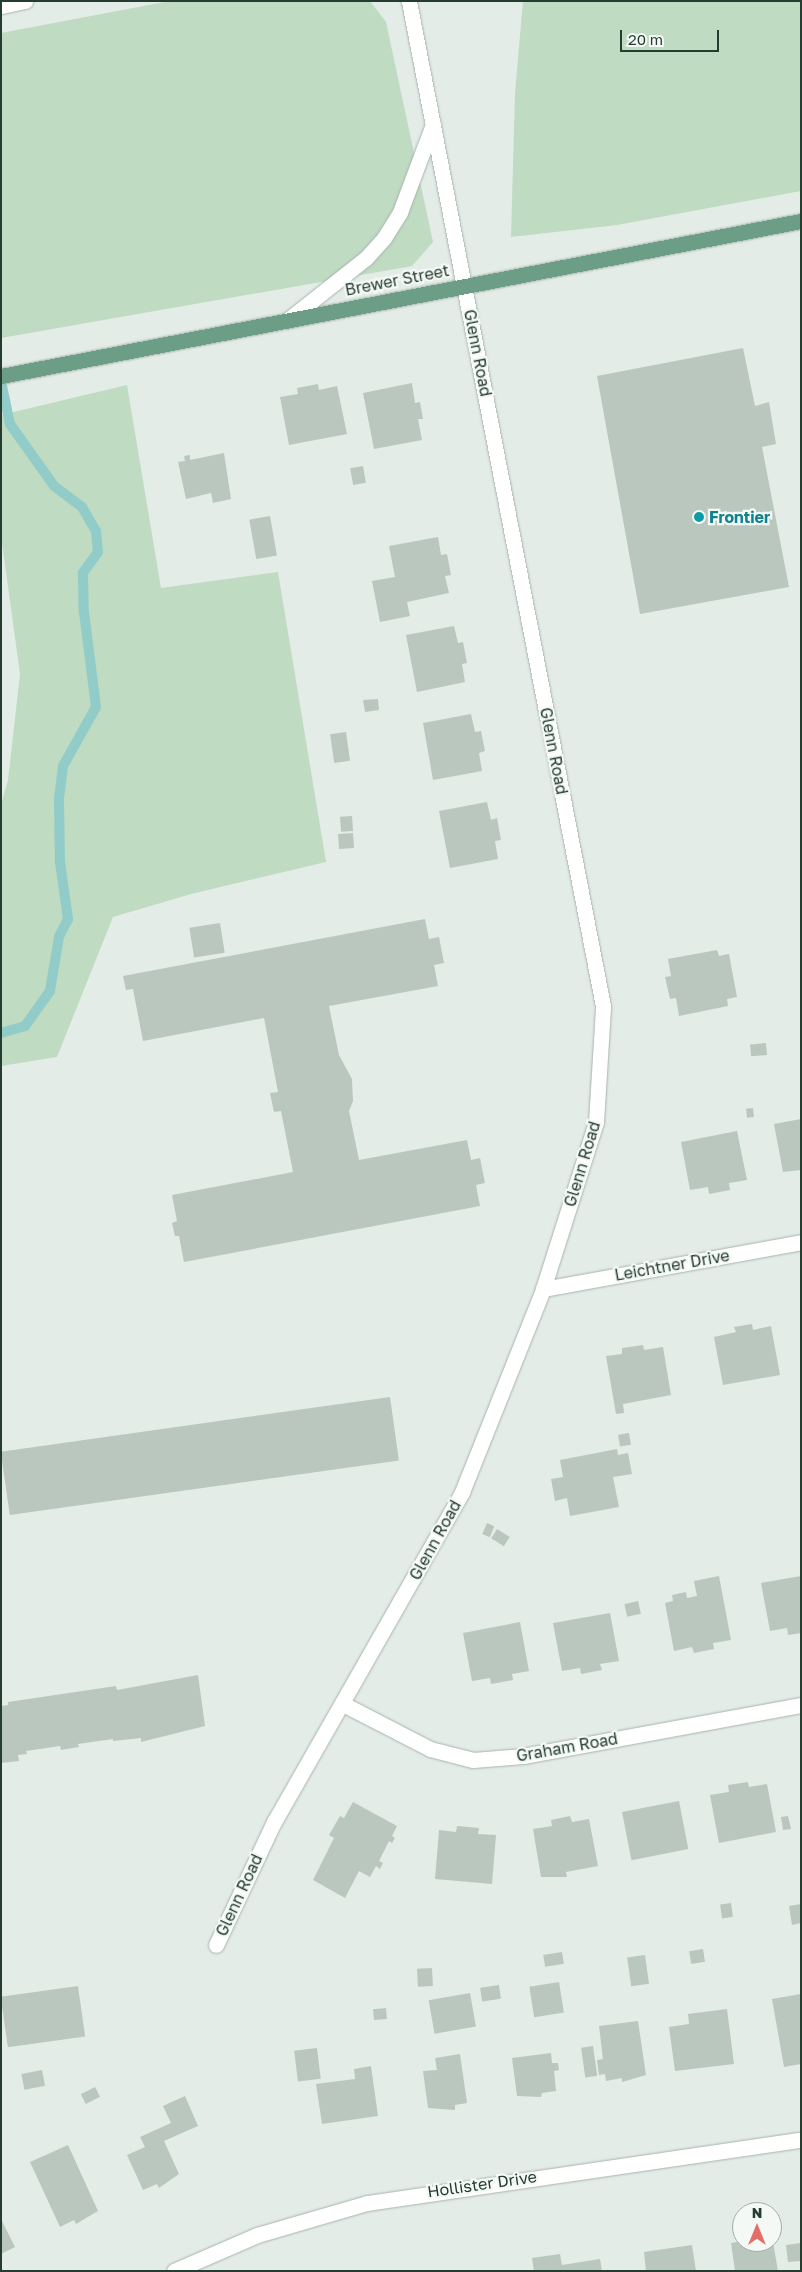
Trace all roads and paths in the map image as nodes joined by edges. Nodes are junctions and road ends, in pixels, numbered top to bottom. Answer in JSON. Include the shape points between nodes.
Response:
{"nodes":[{"id":1,"x":25,"y":1,"type":"edge"},
{"id":2,"x":409,"y":1,"type":"edge"},
{"id":3,"x":1,"y":6,"type":"edge"},
{"id":4,"x":433,"y":124,"type":"junction"},
{"id":5,"x":801,"y":221,"type":"edge"},
{"id":6,"x":466,"y":284,"type":"junction"},
{"id":7,"x":289,"y":319,"type":"junction"},
{"id":8,"x":1,"y":376,"type":"edge"},
{"id":9,"x":801,"y":1242,"type":"edge"},
{"id":10,"x":543,"y":1289,"type":"junction"},
{"id":11,"x":343,"y":1704,"type":"junction"},
{"id":12,"x":801,"y":1705,"type":"edge"},
{"id":13,"x":216,"y":1945,"type":"dead end"},
{"id":14,"x":801,"y":2140,"type":"edge"},
{"id":15,"x":174,"y":2271,"type":"edge"}],
"edges":[{"from":1,"to":3,"type":"street"},
{"from":2,"to":4,"type":"street","name":"Glenn Road"},
{"from":4,"to":6,"type":"street","name":"Glenn Road"},
{"from":4,"to":7,"type":"street","via":[[400,212],[384,238],[366,258]]},
{"from":5,"to":6,"type":"main road","name":"Brewer Street"},
{"from":6,"to":7,"type":"main road","name":"Brewer Street"},
{"from":6,"to":10,"type":"street","name":"Glenn Road","via":[[603,1006],[596,1122]]},
{"from":7,"to":8,"type":"main road","name":"Brewer Street"},
{"from":9,"to":10,"type":"street","name":"Leichtner Drive"},
{"from":10,"to":11,"type":"street","name":"Glenn Road","via":[[462,1492]]},
{"from":11,"to":12,"type":"street","name":"Graham Road","via":[[430,1749],[473,1760],[523,1756]]},
{"from":11,"to":13,"type":"street","name":"Glenn Road","via":[[274,1822]]},
{"from":14,"to":15,"type":"street","name":"Hollister Drive","via":[[367,2203],[257,2235]]}]}
